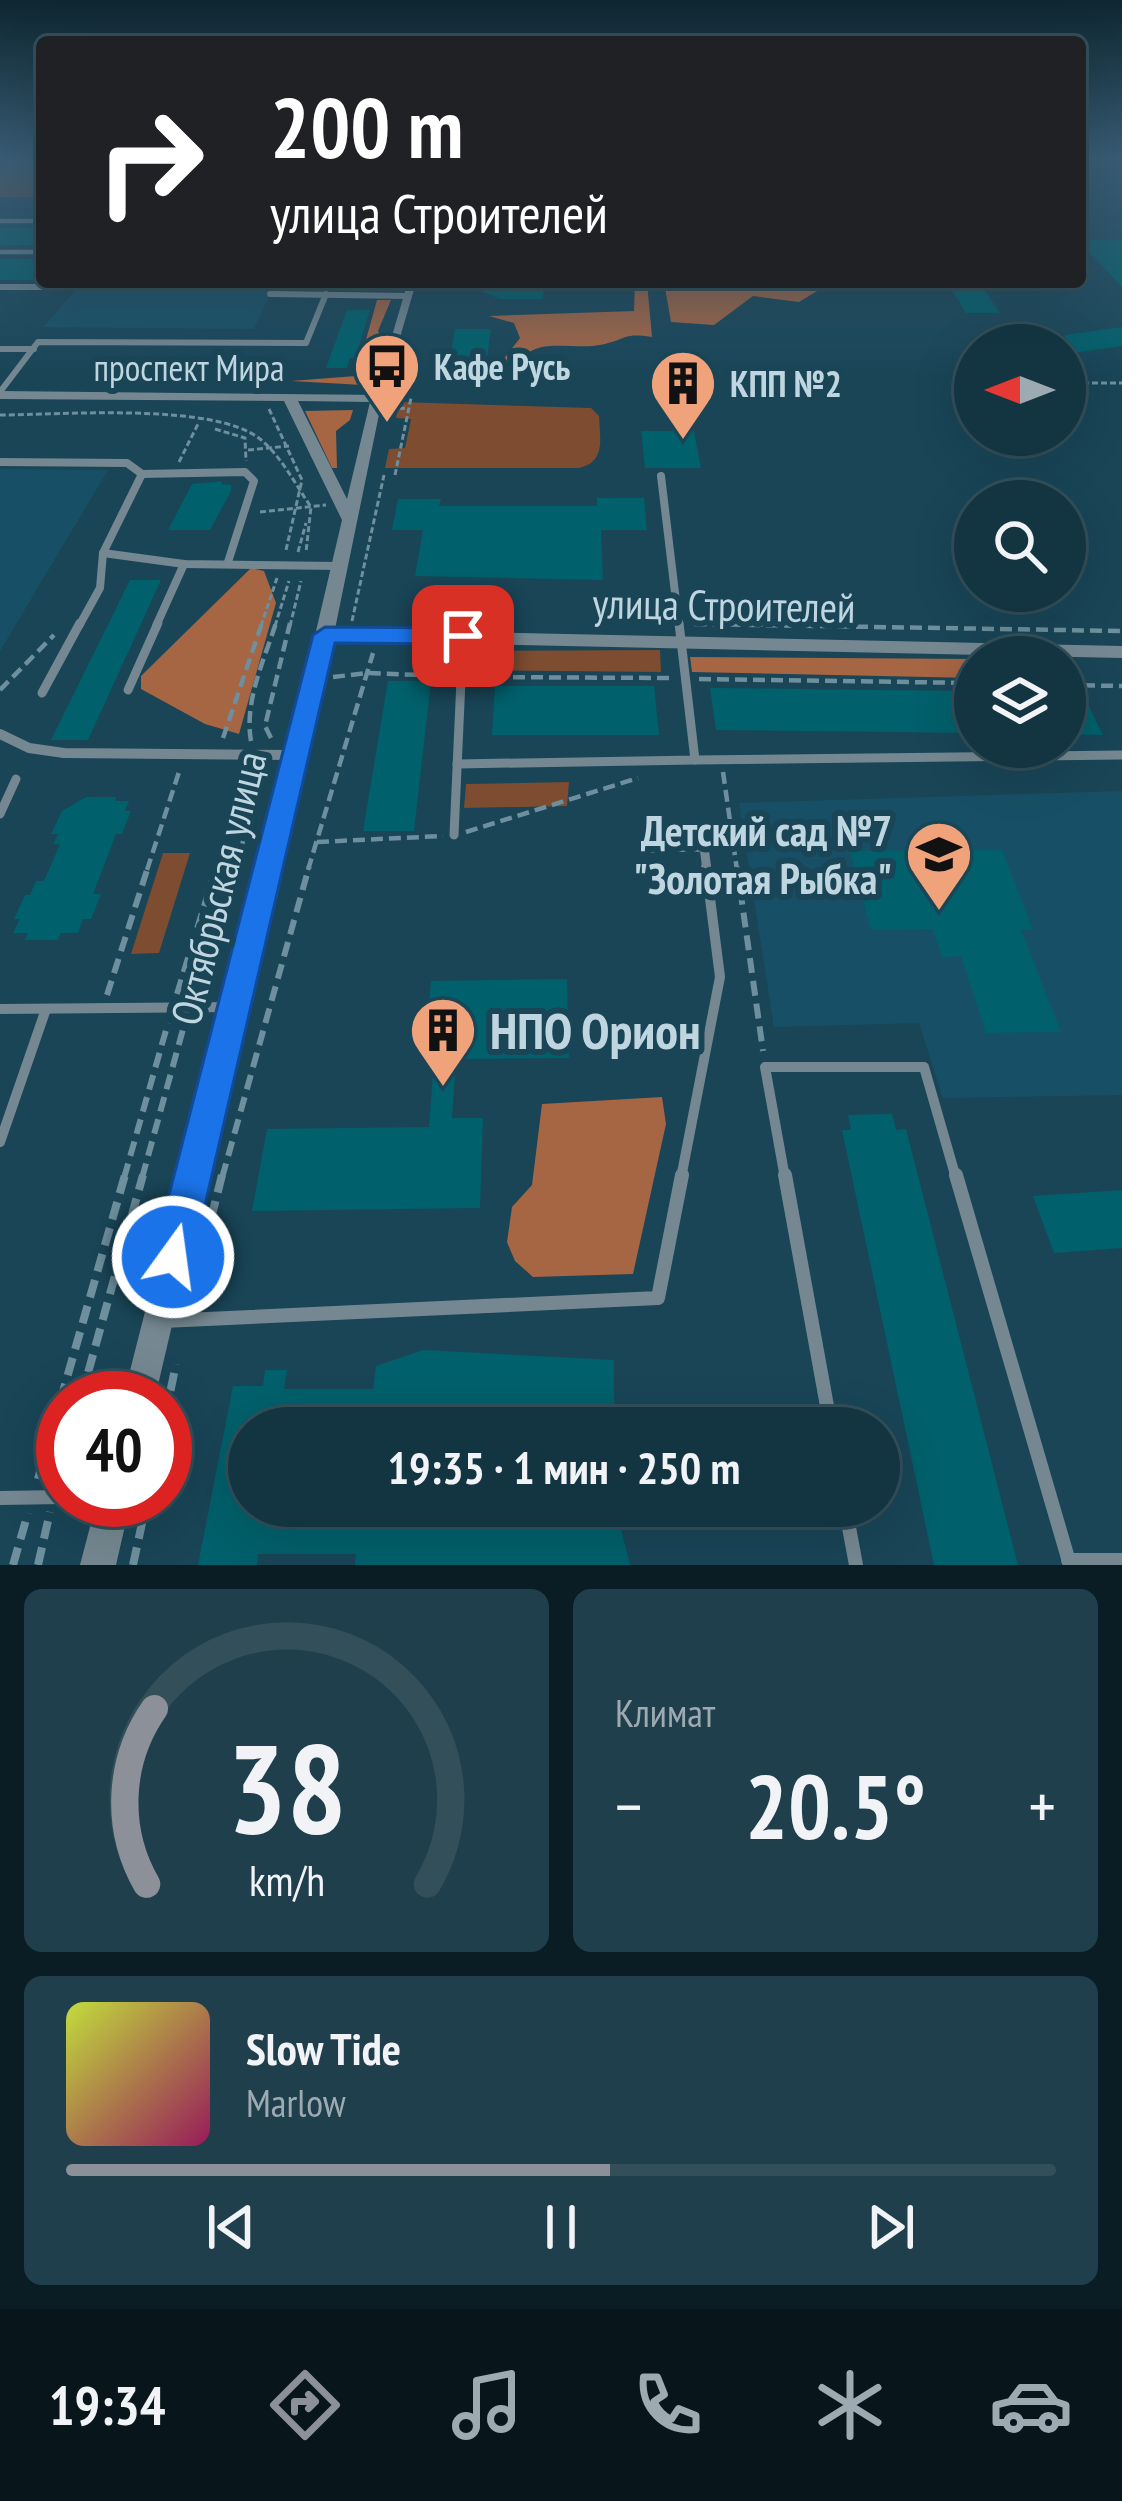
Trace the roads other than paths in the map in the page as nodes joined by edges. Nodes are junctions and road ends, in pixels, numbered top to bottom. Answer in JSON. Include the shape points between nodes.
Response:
{"nodes":[{"id":1,"x":0,"y":252,"type":"edge"},
{"id":2,"x":36,"y":252,"type":"edge"},
{"id":3,"x":0,"y":287,"type":"edge"},
{"id":4,"x":36,"y":287,"type":"edge"},
{"id":5,"x":411,"y":288,"type":"edge"},
{"id":6,"x":270,"y":294,"type":"dead end"},
{"id":7,"x":326,"y":294,"type":"junction"},
{"id":8,"x":409,"y":296,"type":"junction"},
{"id":9,"x":0,"y":349,"type":"edge"},
{"id":10,"x":34,"y":349,"type":"junction"},
{"id":11,"x":0,"y":394,"type":"edge"},
{"id":12,"x":290,"y":397,"type":"junction"},
{"id":13,"x":378,"y":398,"type":"junction"},
{"id":14,"x":0,"y":461,"type":"edge"},
{"id":15,"x":142,"y":473,"type":"junction"},
{"id":16,"x":359,"y":475,"type":"junction"},
{"id":17,"x":325,"y":476,"type":"junction"},
{"id":18,"x":661,"y":476,"type":"dead end"},
{"id":19,"x":348,"y":508,"type":"junction"},
{"id":20,"x":104,"y":553,"type":"junction"},
{"id":21,"x":227,"y":562,"type":"junction"},
{"id":22,"x":184,"y":564,"type":"junction"},
{"id":23,"x":341,"y":566,"type":"junction"},
{"id":24,"x":325,"y":635,"type":"junction"},
{"id":25,"x":463,"y":636,"type":"junction"},
{"id":26,"x":680,"y":639,"type":"junction"},
{"id":27,"x":1122,"y":652,"type":"edge"},
{"id":28,"x":128,"y":690,"type":"dead end"},
{"id":29,"x":42,"y":693,"type":"dead end"},
{"id":30,"x":0,"y":734,"type":"edge"},
{"id":31,"x":297,"y":755,"type":"junction"},
{"id":32,"x":1122,"y":755,"type":"edge"},
{"id":33,"x":694,"y":760,"type":"junction"},
{"id":34,"x":457,"y":764,"type":"junction"},
{"id":35,"x":16,"y":779,"type":"dead end"},
{"id":36,"x":0,"y":814,"type":"edge"},
{"id":37,"x":454,"y":835,"type":"road end"},
{"id":38,"x":649,"y":848,"type":"dead end"},
{"id":39,"x":235,"y":1007,"type":"junction"},
{"id":40,"x":0,"y":1009,"type":"edge"},
{"id":41,"x":46,"y":1009,"type":"junction"},
{"id":42,"x":0,"y":1142,"type":"edge"},
{"id":43,"x":157,"y":1321,"type":"junction"},
{"id":44,"x":145,"y":1371,"type":"edge"},
{"id":45,"x":827,"y":1407,"type":"edge"},
{"id":46,"x":0,"y":1498,"type":"edge"},
{"id":47,"x":36,"y":1498,"type":"edge"},
{"id":48,"x":107,"y":1527,"type":"edge"},
{"id":49,"x":849,"y":1527,"type":"edge"},
{"id":50,"x":1122,"y":1560,"type":"edge"},
{"id":51,"x":1069,"y":1562,"type":"edge"},
{"id":52,"x":98,"y":1565,"type":"edge"},
{"id":53,"x":856,"y":1565,"type":"edge"}],
"edges":[{"from":1,"to":2,"type":"lane"},
{"from":3,"to":4,"type":"lane"},
{"from":5,"to":8,"type":"street"},
{"from":6,"to":7,"type":"lane"},
{"from":7,"to":8,"type":"lane"},
{"from":7,"to":10,"type":"lane","via":[[306,343],[38,342]]},
{"from":8,"to":13,"type":"street"},
{"from":9,"to":10,"type":"lane"},
{"from":10,"to":11,"type":"lane"},
{"from":11,"to":12,"type":"street","name":"проспект Мира"},
{"from":12,"to":13,"type":"street","name":"проспект Мира"},
{"from":12,"to":17,"type":"street"},
{"from":13,"to":16,"type":"street","name":"Октябрьская улица"},
{"from":14,"to":15,"type":"lane","via":[[127,463]]},
{"from":15,"to":20,"type":"lane"},
{"from":15,"to":21,"type":"lane","via":[[245,472],[254,481]]},
{"from":16,"to":17,"type":"street"},
{"from":16,"to":19,"type":"street","name":"Октябрьская улица"},
{"from":17,"to":19,"type":"street"},
{"from":18,"to":26,"type":"lane"},
{"from":19,"to":23,"type":"street","name":"Октябрьская улица"},
{"from":20,"to":22,"type":"lane"},
{"from":20,"to":29,"type":"lane","via":[[100,588]]},
{"from":21,"to":22,"type":"lane"},
{"from":21,"to":23,"type":"lane"},
{"from":22,"to":28,"type":"lane"},
{"from":23,"to":24,"type":"street","name":"Октябрьская улица"},
{"from":24,"to":25,"type":"street","name":"улица Строителей"},
{"from":24,"to":31,"type":"street","name":"Октябрьская улица"},
{"from":25,"to":26,"type":"street","name":"улица Строителей"},
{"from":25,"to":34,"type":"lane"},
{"from":26,"to":27,"type":"street","name":"улица Строителей"},
{"from":26,"to":33,"type":"lane"},
{"from":30,"to":31,"type":"street","via":[[64,753]]},
{"from":31,"to":39,"type":"street","name":"Октябрьская улица"},
{"from":32,"to":33,"type":"lane"},
{"from":33,"to":34,"type":"lane"},
{"from":34,"to":37,"type":"lane"},
{"from":35,"to":36,"type":"lane"},
{"from":38,"to":43,"type":"lane","via":[[704,847],[720,976],[658,1298]]},
{"from":39,"to":41,"type":"lane"},
{"from":39,"to":43,"type":"street","name":"Октябрьская улица"},
{"from":40,"to":41,"type":"lane"},
{"from":41,"to":42,"type":"lane"},
{"from":43,"to":44,"type":"street","name":"Октябрьская улица"},
{"from":45,"to":51,"type":"lane","via":[[765,1067],[925,1067]]},
{"from":46,"to":47,"type":"lane"},
{"from":48,"to":52,"type":"street"},
{"from":49,"to":53,"type":"lane"},
{"from":50,"to":51,"type":"lane"}]}
